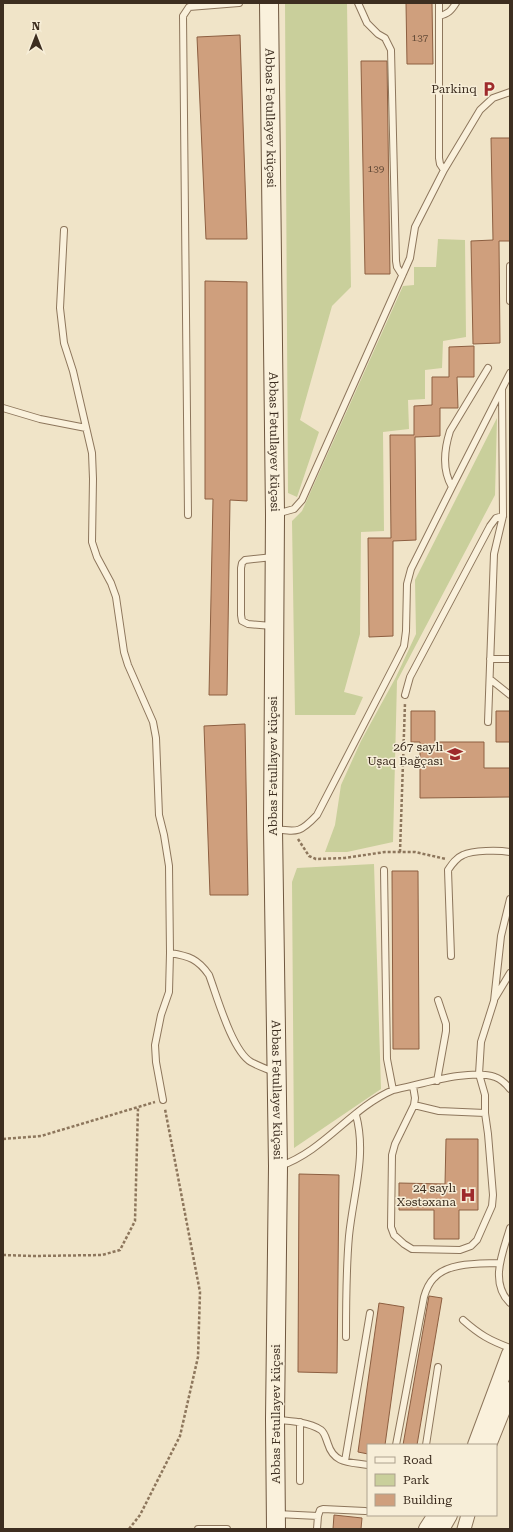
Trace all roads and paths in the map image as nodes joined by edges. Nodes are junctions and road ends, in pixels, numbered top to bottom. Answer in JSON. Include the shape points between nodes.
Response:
{"nodes":[{"id":1,"x":239,"y":3,"type":"edge"},
{"id":2,"x":269,"y":3,"type":"edge"},
{"id":3,"x":358,"y":3,"type":"edge"},
{"id":4,"x":439,"y":3,"type":"edge"},
{"id":5,"x":456,"y":3,"type":"edge"},
{"id":6,"x":439,"y":16,"type":"junction"},
{"id":7,"x":510,"y":92,"type":"edge"},
{"id":8,"x":444,"y":170,"type":"junction"},
{"id":9,"x":64,"y":230,"type":"dead end"},
{"id":10,"x":510,"y":266,"type":"edge"},
{"id":11,"x":402,"y":275,"type":"junction"},
{"id":12,"x":510,"y":301,"type":"edge"},
{"id":13,"x":488,"y":368,"type":"dead end"},
{"id":14,"x":510,"y":373,"type":"edge"},
{"id":15,"x":502,"y":389,"type":"junction"},
{"id":16,"x":3,"y":408,"type":"edge"},
{"id":17,"x":86,"y":428,"type":"junction"},
{"id":18,"x":506,"y":441,"type":"edge"},
{"id":19,"x":452,"y":487,"type":"junction"},
{"id":20,"x":188,"y":515,"type":"dead end"},
{"id":21,"x":275,"y":515,"type":"junction"},
{"id":22,"x":503,"y":516,"type":"junction"},
{"id":23,"x":274,"y":557,"type":"junction"},
{"id":24,"x":274,"y":626,"type":"junction"},
{"id":25,"x":490,"y":659,"type":"junction"},
{"id":26,"x":510,"y":660,"type":"edge"},
{"id":27,"x":490,"y":679,"type":"junction"},
{"id":28,"x":405,"y":695,"type":"joint"},
{"id":29,"x":510,"y":695,"type":"edge"},
{"id":30,"x":488,"y":722,"type":"dead end"},
{"id":31,"x":273,"y":829,"type":"junction"},
{"id":32,"x":294,"y":832,"type":"junction"},
{"id":33,"x":400,"y":852,"type":"junction"},
{"id":34,"x":510,"y":852,"type":"edge"},
{"id":35,"x":454,"y":861,"type":"junction"},
{"id":36,"x":384,"y":870,"type":"dead end"},
{"id":37,"x":510,"y":899,"type":"edge"},
{"id":38,"x":170,"y":953,"type":"junction"},
{"id":39,"x":451,"y":956,"type":"dead end"},
{"id":40,"x":510,"y":973,"type":"edge"},
{"id":41,"x":438,"y":1000,"type":"dead end"},
{"id":42,"x":494,"y":1001,"type":"junction"},
{"id":43,"x":276,"y":1073,"type":"junction"},
{"id":44,"x":479,"y":1074,"type":"junction"},
{"id":45,"x":437,"y":1081,"type":"junction"},
{"id":46,"x":414,"y":1086,"type":"junction"},
{"id":47,"x":510,"y":1089,"type":"edge"},
{"id":48,"x":393,"y":1090,"type":"junction"},
{"id":49,"x":163,"y":1100,"type":"junction"},
{"id":50,"x":414,"y":1105,"type":"junction"},
{"id":51,"x":138,"y":1107,"type":"junction"},
{"id":52,"x":484,"y":1113,"type":"junction"},
{"id":53,"x":356,"y":1114,"type":"junction"},
{"id":54,"x":3,"y":1139,"type":"edge"},
{"id":55,"x":278,"y":1166,"type":"junction"},
{"id":56,"x":510,"y":1228,"type":"edge"},
{"id":57,"x":3,"y":1255,"type":"edge"},
{"id":58,"x":499,"y":1262,"type":"junction"},
{"id":59,"x":510,"y":1303,"type":"edge"},
{"id":60,"x":370,"y":1313,"type":"dead end"},
{"id":61,"x":463,"y":1320,"type":"dead end"},
{"id":62,"x":346,"y":1337,"type":"dead end"},
{"id":63,"x":509,"y":1356,"type":"edge"},
{"id":64,"x":438,"y":1367,"type":"dead end"},
{"id":65,"x":510,"y":1390,"type":"edge"},
{"id":66,"x":275,"y":1419,"type":"junction"},
{"id":67,"x":300,"y":1422,"type":"junction"},
{"id":68,"x":396,"y":1444,"type":"edge"},
{"id":69,"x":426,"y":1444,"type":"edge"},
{"id":70,"x":476,"y":1444,"type":"edge"},
{"id":71,"x":488,"y":1444,"type":"edge"},
{"id":72,"x":345,"y":1461,"type":"junction"},
{"id":73,"x":367,"y":1465,"type":"edge"},
{"id":74,"x":300,"y":1481,"type":"dead end"},
{"id":75,"x":365,"y":1511,"type":"dead end"},
{"id":76,"x":318,"y":1516,"type":"junction"},
{"id":77,"x":435,"y":1516,"type":"edge"},
{"id":78,"x":448,"y":1516,"type":"edge"},
{"id":79,"x":468,"y":1516,"type":"edge"},
{"id":80,"x":276,"y":1522,"type":"edge"},
{"id":81,"x":129,"y":1529,"type":"edge"},
{"id":82,"x":198,"y":1529,"type":"edge"},
{"id":83,"x":227,"y":1529,"type":"edge"},
{"id":84,"x":317,"y":1529,"type":"edge"},
{"id":85,"x":427,"y":1529,"type":"edge"},
{"id":86,"x":441,"y":1529,"type":"edge"},
{"id":87,"x":464,"y":1529,"type":"edge"}],
"edges":[{"from":1,"to":20,"type":"lane","via":[[189,7],[183,16]]},
{"from":2,"to":21,"type":"main road","name":"Abbas Fətullayev küçəsi"},
{"from":3,"to":11,"type":"lane","via":[[367,23],[385,38],[391,50],[396,267]]},
{"from":4,"to":6,"type":"lane"},
{"from":5,"to":6,"type":"lane","via":[[451,11]]},
{"from":6,"to":8,"type":"lane","via":[[439,158]]},
{"from":7,"to":8,"type":"lane","via":[[493,98],[480,110]]},
{"from":8,"to":11,"type":"lane","via":[[415,227],[410,258]]},
{"from":9,"to":17,"type":"lane","via":[[60,308],[64,343]]},
{"from":10,"to":12,"type":"lane"},
{"from":11,"to":21,"type":"lane","via":[[302,500],[294,509]]},
{"from":13,"to":19,"type":"lane","via":[[447,441],[446,468]]},
{"from":14,"to":15,"type":"lane"},
{"from":15,"to":18,"type":"lane"},
{"from":15,"to":19,"type":"lane"},
{"from":16,"to":17,"type":"lane","via":[[40,419]]},
{"from":17,"to":38,"type":"lane","via":[[92,453],[92,542],[116,597],[124,652],[153,722],[156,738],[158,810],[169,866]]},
{"from":18,"to":22,"type":"lane"},
{"from":19,"to":32,"type":"lane","via":[[411,569],[407,584],[404,646],[317,815],[305,828]]},
{"from":21,"to":23,"type":"main road","name":"Abbas Fətullayev küçəsi"},
{"from":22,"to":25,"type":"lane","via":[[494,554]]},
{"from":22,"to":28,"type":"lane","via":[[496,518],[490,526],[410,677]]},
{"from":23,"to":24,"type":"main road","name":"Abbas Fətullayev küçəsi"},
{"from":23,"to":24,"type":"lane","via":[[245,560],[241,568],[242,621],[248,624]]},
{"from":24,"to":31,"type":"main road","name":"Abbas Fətullayev küçəsi"},
{"from":25,"to":26,"type":"lane"},
{"from":25,"to":27,"type":"lane"},
{"from":27,"to":29,"type":"lane"},
{"from":27,"to":30,"type":"lane"},
{"from":28,"to":33,"type":"path"},
{"from":31,"to":32,"type":"lane"},
{"from":31,"to":43,"type":"main road","name":"Abbas Fətullayev küçəsi"},
{"from":32,"to":33,"type":"path","via":[[308,856],[316,859]]},
{"from":33,"to":35,"type":"path","via":[[415,852]]},
{"from":34,"to":35,"type":"lane","via":[[501,850],[464,854]]},
{"from":35,"to":39,"type":"lane","via":[[448,870]]},
{"from":36,"to":48,"type":"lane","via":[[388,1059]]},
{"from":37,"to":42,"type":"lane","via":[[501,936]]},
{"from":38,"to":43,"type":"lane","via":[[193,958],[204,967],[241,1053],[250,1062]]},
{"from":38,"to":49,"type":"lane","via":[[169,992],[155,1045]]},
{"from":40,"to":42,"type":"lane"},
{"from":41,"to":45,"type":"lane","via":[[446,1031]]},
{"from":42,"to":44,"type":"lane","via":[[481,1042]]},
{"from":43,"to":55,"type":"main road","name":"Abbas Fətullayev küçəsi"},
{"from":44,"to":45,"type":"lane"},
{"from":44,"to":47,"type":"lane","via":[[496,1077]]},
{"from":44,"to":52,"type":"lane","via":[[485,1095]]},
{"from":45,"to":46,"type":"lane"},
{"from":46,"to":48,"type":"lane"},
{"from":46,"to":50,"type":"lane"},
{"from":48,"to":53,"type":"lane"},
{"from":49,"to":51,"type":"path"},
{"from":49,"to":81,"type":"path","via":[[200,1292],[198,1358],[180,1436],[140,1515]]},
{"from":50,"to":52,"type":"lane","via":[[439,1111]]},
{"from":50,"to":52,"type":"lane","via":[[395,1144],[391,1165],[391,1228],[394,1235],[412,1249],[460,1250],[471,1246],[477,1240],[492,1206],[493,1194]]},
{"from":51,"to":54,"type":"path","via":[[41,1136]]},
{"from":51,"to":57,"type":"path","via":[[135,1221],[120,1250],[102,1255]]},
{"from":53,"to":55,"type":"lane","via":[[315,1148],[291,1162]]},
{"from":53,"to":62,"type":"lane","via":[[361,1151],[347,1260]]},
{"from":55,"to":66,"type":"main road","name":"Abbas Fətullayev küçəsi"},
{"from":56,"to":58,"type":"lane"},
{"from":58,"to":59,"type":"lane","via":[[501,1290]]},
{"from":58,"to":68,"type":"lane","via":[[453,1266],[443,1270],[429,1285],[424,1297]]},
{"from":60,"to":72,"type":"lane"},
{"from":61,"to":63,"type":"lane"},
{"from":63,"to":70,"type":"street"},
{"from":64,"to":69,"type":"lane"},
{"from":65,"to":71,"type":"street"},
{"from":66,"to":67,"type":"lane"},
{"from":66,"to":80,"type":"main road","name":"Abbas Fətullayev küçəsi"},
{"from":67,"to":72,"type":"lane","via":[[322,1431],[330,1451],[336,1458]]},
{"from":67,"to":74,"type":"lane"},
{"from":72,"to":73,"type":"lane"},
{"from":75,"to":76,"type":"lane","via":[[323,1509]]},
{"from":76,"to":80,"type":"lane"},
{"from":76,"to":84,"type":"lane"},
{"from":77,"to":85,"type":"street"},
{"from":78,"to":86,"type":"street"},
{"from":79,"to":87,"type":"street"},
{"from":82,"to":83,"type":"lane"}]}
